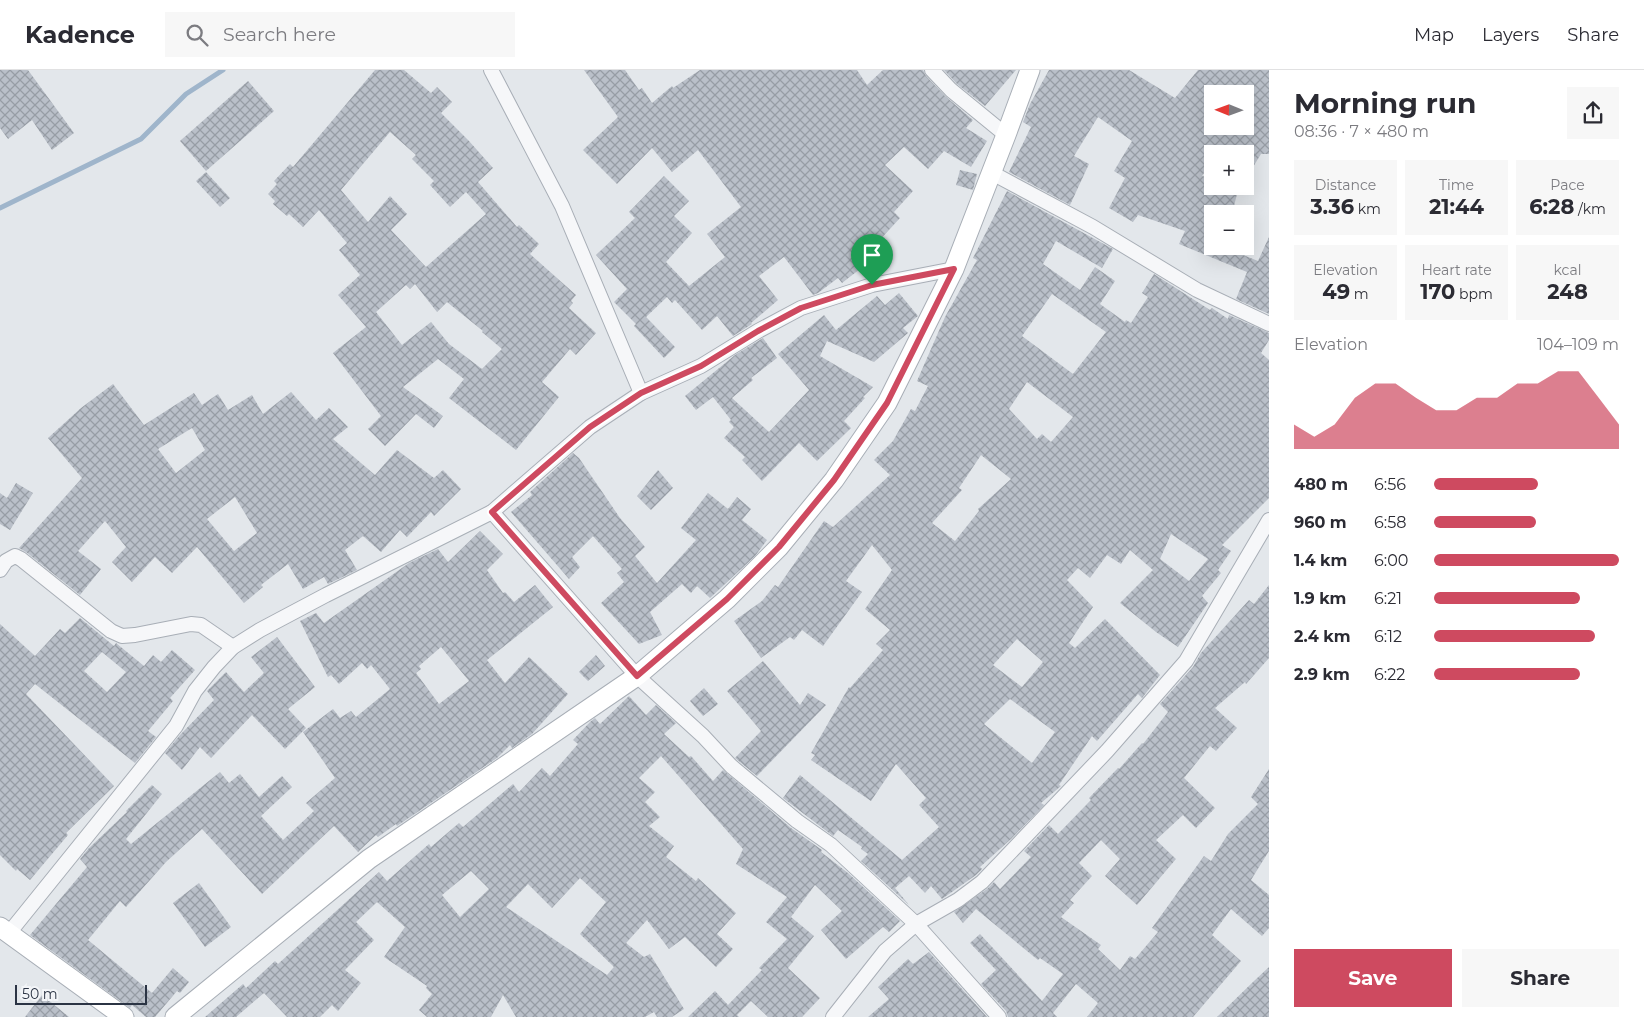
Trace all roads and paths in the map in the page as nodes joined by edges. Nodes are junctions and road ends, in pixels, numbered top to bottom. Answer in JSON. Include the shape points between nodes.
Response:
{"nodes":[{"id":1,"x":491,"y":70,"type":"edge"},
{"id":2,"x":932,"y":70,"type":"edge"},
{"id":3,"x":1030,"y":70,"type":"edge"},
{"id":4,"x":1006,"y":135,"type":"junction"},
{"id":5,"x":992,"y":173,"type":"junction"},
{"id":6,"x":954,"y":269,"type":"junction"},
{"id":7,"x":1269,"y":324,"type":"edge"},
{"id":8,"x":641,"y":393,"type":"junction"},
{"id":9,"x":492,"y":512,"type":"junction"},
{"id":10,"x":1269,"y":520,"type":"edge"},
{"id":11,"x":0,"y":570,"type":"edge"},
{"id":12,"x":233,"y":647,"type":"junction"},
{"id":13,"x":637,"y":676,"type":"junction"},
{"id":14,"x":916,"y":924,"type":"junction"},
{"id":15,"x":4,"y":930,"type":"edge"},
{"id":16,"x":124,"y":1017,"type":"edge"},
{"id":17,"x":175,"y":1017,"type":"edge"},
{"id":18,"x":833,"y":1017,"type":"edge"},
{"id":19,"x":999,"y":1017,"type":"edge"}],
"edges":[{"from":1,"to":8,"type":"street","via":[[562,206]]},
{"from":2,"to":4,"type":"street"},
{"from":3,"to":4,"type":"street"},
{"from":4,"to":5,"type":"street"},
{"from":5,"to":6,"type":"street"},
{"from":5,"to":7,"type":"street","via":[[1093,227],[1197,290]]},
{"from":6,"to":8,"type":"street","via":[[872,285],[801,308],[701,366]]},
{"from":6,"to":13,"type":"street","via":[[887,403],[834,480],[779,547],[740,586]]},
{"from":8,"to":9,"type":"street","via":[[590,427]]},
{"from":9,"to":12,"type":"street","via":[[326,595]]},
{"from":9,"to":13,"type":"street"},
{"from":10,"to":14,"type":"street","via":[[1186,661],[1107,751],[982,882]]},
{"from":11,"to":12,"type":"street","via":[[15,556],[21,559],[111,631],[122,636],[191,624],[201,625]]},
{"from":12,"to":15,"type":"street","via":[[196,691],[176,726]]},
{"from":13,"to":14,"type":"street","via":[[731,766],[831,845]]},
{"from":13,"to":17,"type":"street","via":[[369,859]]},
{"from":14,"to":18,"type":"street","via":[[885,951]]},
{"from":14,"to":19,"type":"street"},
{"from":15,"to":16,"type":"street"}]}
